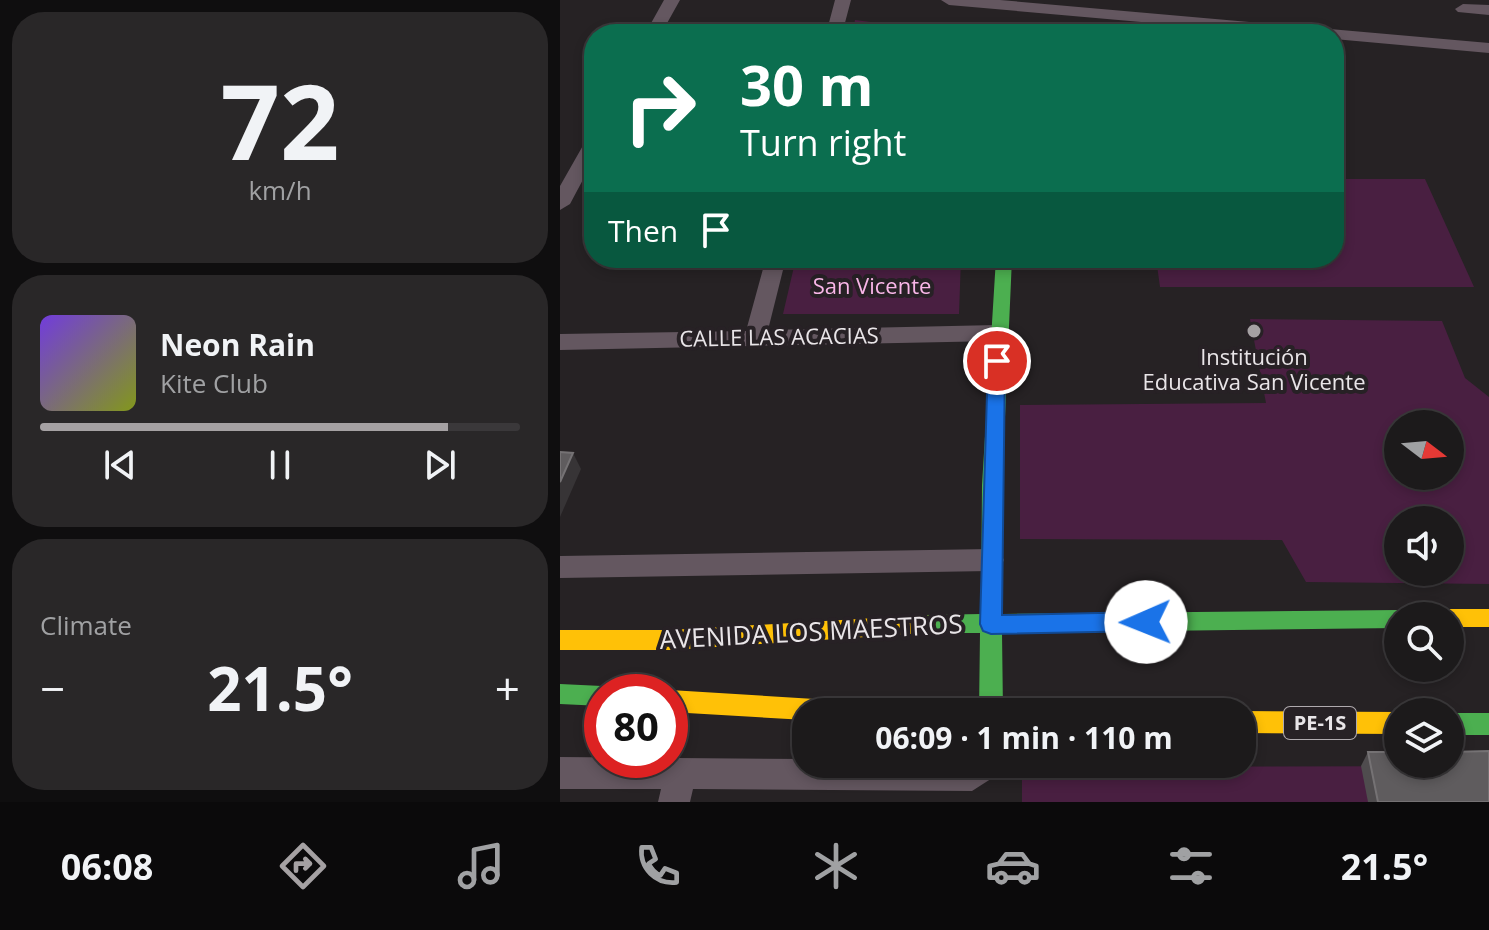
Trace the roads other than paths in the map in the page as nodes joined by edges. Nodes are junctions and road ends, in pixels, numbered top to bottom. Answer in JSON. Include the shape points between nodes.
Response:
{"nodes":[{"id":1,"x":672,"y":0,"type":"edge"},
{"id":2,"x":843,"y":0,"type":"edge"},
{"id":3,"x":949,"y":0,"type":"edge"},
{"id":4,"x":1463,"y":9,"type":"dead end"},
{"id":5,"x":1489,"y":10,"type":"edge"},
{"id":6,"x":659,"y":24,"type":"edge"},
{"id":7,"x":837,"y":24,"type":"edge"},
{"id":8,"x":1220,"y":24,"type":"edge"},
{"id":9,"x":1344,"y":35,"type":"edge"},
{"id":10,"x":1489,"y":48,"type":"edge"},
{"id":11,"x":584,"y":160,"type":"edge"},
{"id":12,"x":560,"y":204,"type":"edge"},
{"id":13,"x":773,"y":268,"type":"edge"},
{"id":14,"x":1003,"y":268,"type":"edge"},
{"id":15,"x":997,"y":333,"type":"junction"},
{"id":16,"x":755,"y":337,"type":"junction"},
{"id":17,"x":560,"y":342,"type":"edge"},
{"id":18,"x":990,"y":560,"type":"junction"},
{"id":19,"x":560,"y":567,"type":"edge"},
{"id":20,"x":1464,"y":618,"type":"edge"},
{"id":21,"x":1489,"y":618,"type":"edge"},
{"id":22,"x":1384,"y":619,"type":"edge"},
{"id":23,"x":991,"y":624,"type":"junction"},
{"id":24,"x":560,"y":640,"type":"edge"},
{"id":25,"x":560,"y":694,"type":"edge"},
{"id":26,"x":584,"y":695,"type":"edge"},
{"id":27,"x":991,"y":698,"type":"edge"},
{"id":28,"x":688,"y":702,"type":"edge"},
{"id":29,"x":792,"y":709,"type":"edge"},
{"id":30,"x":1256,"y":722,"type":"edge"},
{"id":31,"x":1384,"y":723,"type":"edge"},
{"id":32,"x":1464,"y":724,"type":"edge"},
{"id":33,"x":1489,"y":724,"type":"edge"},
{"id":34,"x":560,"y":773,"type":"edge"},
{"id":35,"x":904,"y":778,"type":"edge"},
{"id":36,"x":677,"y":788,"type":"edge"}],
"edges":[{"from":1,"to":6,"type":"street"},
{"from":2,"to":7,"type":"street"},
{"from":3,"to":8,"type":"street"},
{"from":4,"to":5,"type":"street"},
{"from":9,"to":10,"type":"street"},
{"from":11,"to":12,"type":"street"},
{"from":13,"to":16,"type":"street"},
{"from":14,"to":15,"type":"main road"},
{"from":15,"to":16,"type":"street","name":"CALLE LAS ACACIAS"},
{"from":15,"to":18,"type":"main road"},
{"from":16,"to":17,"type":"street","name":"CALLE LAS ACACIAS"},
{"from":18,"to":19,"type":"street"},
{"from":18,"to":23,"type":"main road"},
{"from":20,"to":21,"type":"main road"},
{"from":22,"to":23,"type":"main road","name":"AVENIDA LOS MAESTROS"},
{"from":23,"to":24,"type":"main road","name":"AVENIDA LOS MAESTROS","via":[[671,640]]},
{"from":23,"to":27,"type":"main road"},
{"from":25,"to":26,"type":"main road"},
{"from":28,"to":29,"type":"main road"},
{"from":30,"to":31,"type":"main road","number":"PE-1S"},
{"from":32,"to":33,"type":"main road"},
{"from":34,"to":36,"type":"street"},
{"from":35,"to":36,"type":"street"}]}
